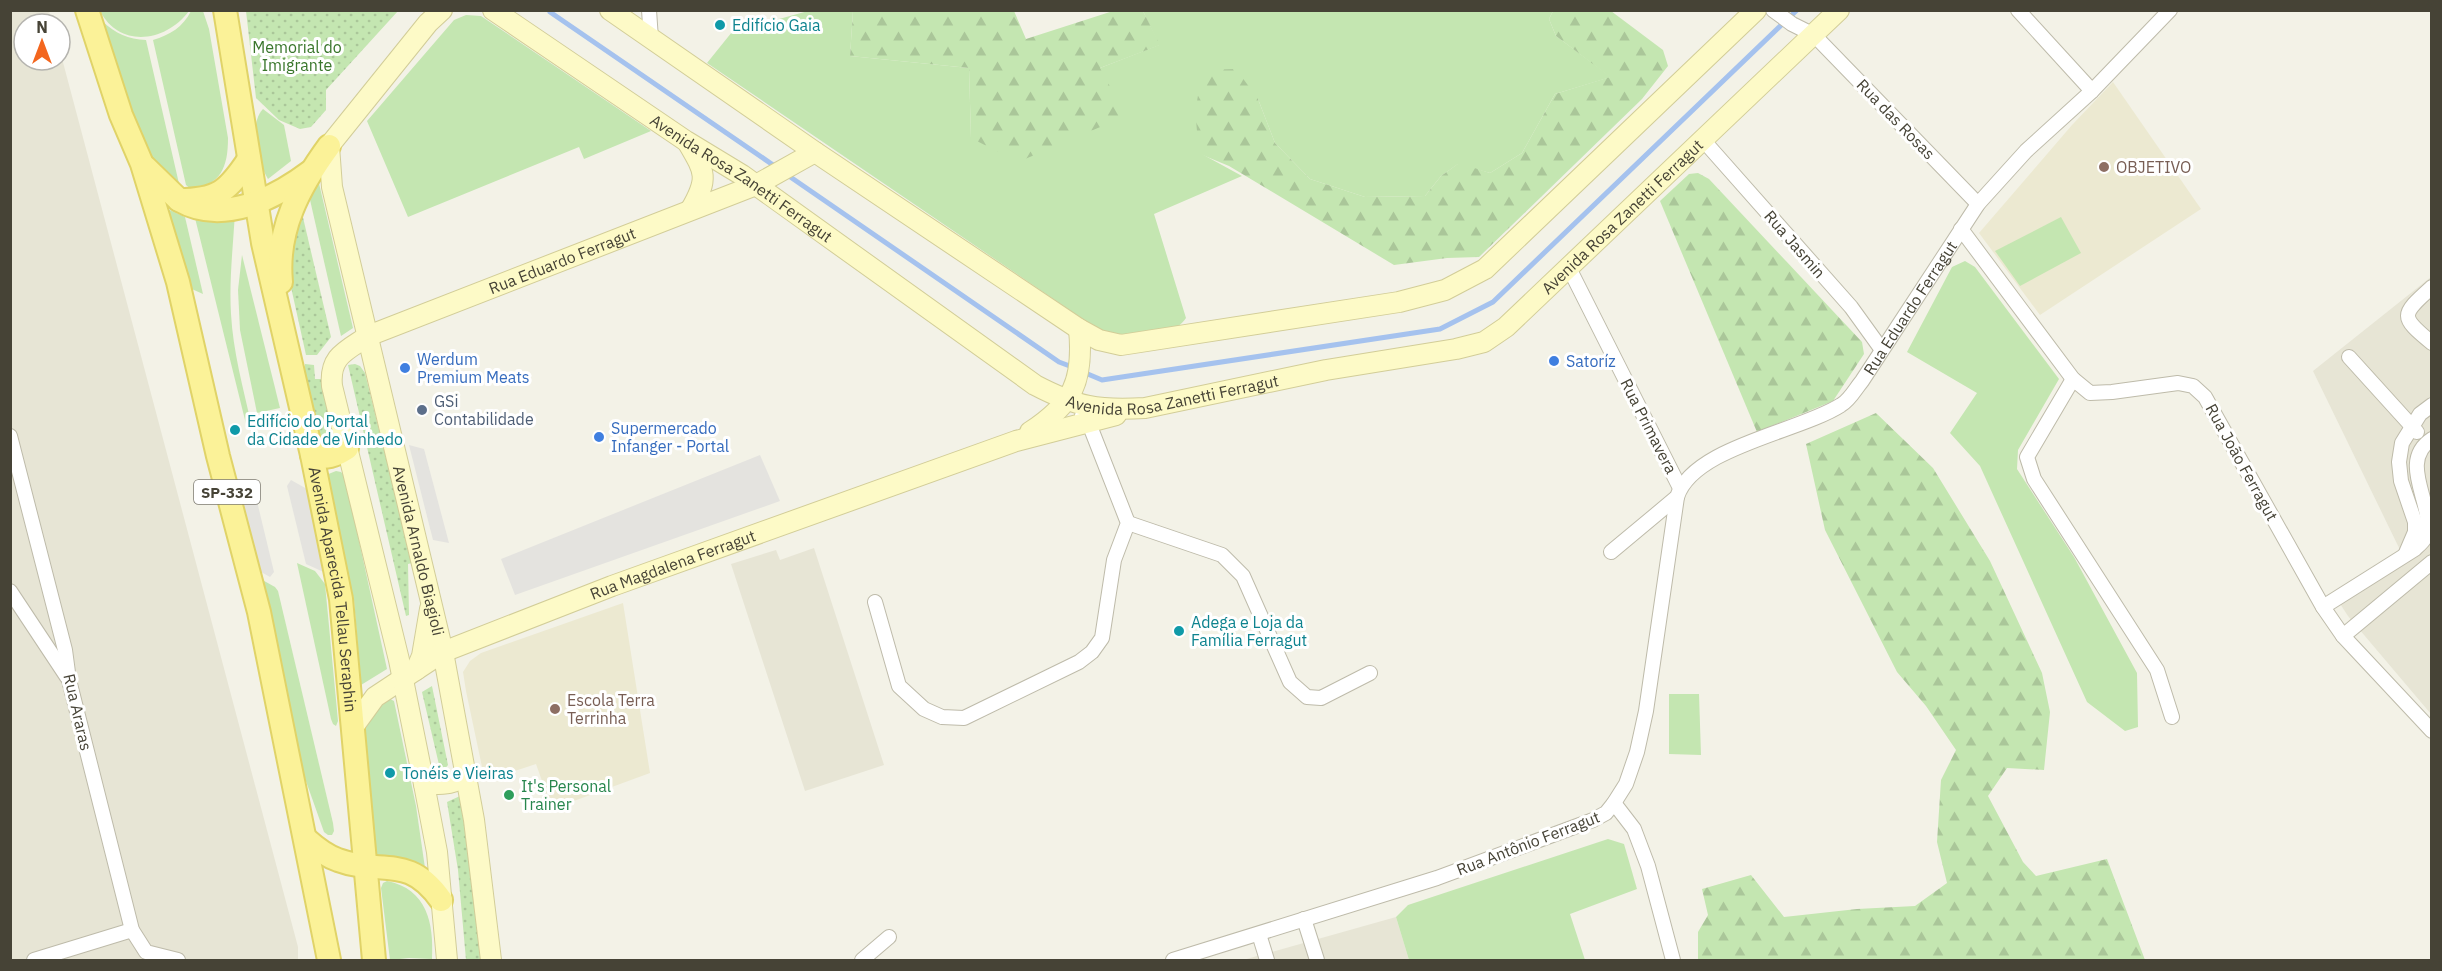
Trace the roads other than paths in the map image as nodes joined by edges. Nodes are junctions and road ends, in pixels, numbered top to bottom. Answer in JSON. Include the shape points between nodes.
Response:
{"nodes":[{"id":1,"x":225,"y":10,"type":"edge"},
{"id":2,"x":442,"y":10,"type":"edge"},
{"id":3,"x":493,"y":10,"type":"edge"},
{"id":4,"x":610,"y":10,"type":"edge"},
{"id":5,"x":649,"y":10,"type":"edge"},
{"id":6,"x":1756,"y":10,"type":"edge"},
{"id":7,"x":1773,"y":10,"type":"edge"},
{"id":8,"x":1839,"y":10,"type":"edge"},
{"id":9,"x":2018,"y":10,"type":"edge"},
{"id":10,"x":2170,"y":10,"type":"edge"},
{"id":11,"x":91,"y":21,"type":"edge"},
{"id":12,"x":1814,"y":35,"type":"junction"},
{"id":13,"x":651,"y":39,"type":"junction"},
{"id":14,"x":2092,"y":90,"type":"junction"},
{"id":15,"x":686,"y":141,"type":"junction"},
{"id":16,"x":1704,"y":141,"type":"junction"},
{"id":17,"x":329,"y":147,"type":"junction"},
{"id":18,"x":815,"y":152,"type":"junction"},
{"id":19,"x":249,"y":159,"type":"junction"},
{"id":20,"x":142,"y":164,"type":"junction"},
{"id":21,"x":310,"y":172,"type":"junction"},
{"id":22,"x":756,"y":185,"type":"junction"},
{"id":23,"x":179,"y":200,"type":"junction"},
{"id":24,"x":256,"y":202,"type":"junction"},
{"id":25,"x":1978,"y":204,"type":"junction"},
{"id":26,"x":692,"y":209,"type":"junction"},
{"id":27,"x":1961,"y":229,"type":"junction"},
{"id":28,"x":1569,"y":268,"type":"junction"},
{"id":29,"x":2432,"y":287,"type":"edge"},
{"id":30,"x":1079,"y":329,"type":"junction"},
{"id":31,"x":368,"y":336,"type":"junction"},
{"id":32,"x":2432,"y":343,"type":"edge"},
{"id":33,"x":1882,"y":350,"type":"junction"},
{"id":34,"x":2349,"y":357,"type":"dead end"},
{"id":35,"x":289,"y":364,"type":"junction"},
{"id":36,"x":2073,"y":379,"type":"junction"},
{"id":37,"x":1068,"y":402,"type":"junction"},
{"id":38,"x":2432,"y":405,"type":"edge"},
{"id":39,"x":1145,"y":408,"type":"junction"},
{"id":40,"x":1088,"y":421,"type":"junction"},
{"id":41,"x":2412,"y":427,"type":"junction"},
{"id":42,"x":10,"y":436,"type":"edge"},
{"id":43,"x":2429,"y":440,"type":"edge"},
{"id":44,"x":1016,"y":441,"type":"junction"},
{"id":45,"x":347,"y":448,"type":"junction"},
{"id":46,"x":312,"y":455,"type":"junction"},
{"id":47,"x":17,"y":482,"type":"edge"},
{"id":48,"x":1678,"y":492,"type":"junction"},
{"id":49,"x":1128,"y":523,"type":"junction"},
{"id":50,"x":1611,"y":552,"type":"dead end"},
{"id":51,"x":2405,"y":556,"type":"junction"},
{"id":52,"x":2432,"y":562,"type":"edge"},
{"id":53,"x":10,"y":591,"type":"edge"},
{"id":54,"x":875,"y":602,"type":"dead end"},
{"id":55,"x":431,"y":604,"type":"junction"},
{"id":56,"x":2323,"y":607,"type":"junction"},
{"id":57,"x":2343,"y":636,"type":"junction"},
{"id":58,"x":443,"y":652,"type":"junction"},
{"id":59,"x":1370,"y":673,"type":"dead end"},
{"id":60,"x":409,"y":674,"type":"junction"},
{"id":61,"x":69,"y":680,"type":"junction"},
{"id":62,"x":2172,"y":717,"type":"dead end"},
{"id":63,"x":354,"y":726,"type":"junction"},
{"id":64,"x":2432,"y":731,"type":"edge"},
{"id":65,"x":465,"y":773,"type":"junction"},
{"id":66,"x":424,"y":784,"type":"junction"},
{"id":67,"x":1614,"y":803,"type":"junction"},
{"id":68,"x":307,"y":840,"type":"junction"},
{"id":69,"x":365,"y":864,"type":"junction"},
{"id":70,"x":441,"y":900,"type":"junction"},
{"id":71,"x":1304,"y":919,"type":"junction"},
{"id":72,"x":132,"y":930,"type":"junction"},
{"id":73,"x":1259,"y":934,"type":"junction"},
{"id":74,"x":889,"y":938,"type":"dead end"},
{"id":75,"x":142,"y":956,"type":"edge"},
{"id":76,"x":34,"y":960,"type":"edge"},
{"id":77,"x":177,"y":960,"type":"edge"},
{"id":78,"x":329,"y":960,"type":"edge"},
{"id":79,"x":374,"y":960,"type":"edge"},
{"id":80,"x":447,"y":960,"type":"edge"},
{"id":81,"x":491,"y":960,"type":"edge"},
{"id":82,"x":862,"y":960,"type":"edge"},
{"id":83,"x":1173,"y":960,"type":"edge"},
{"id":84,"x":1267,"y":960,"type":"edge"},
{"id":85,"x":1317,"y":960,"type":"edge"},
{"id":86,"x":1673,"y":960,"type":"edge"}],
"edges":[{"from":1,"to":19,"type":"main road","name":"Avenida Aparecida Tellau Seraphin"},
{"from":2,"to":17,"type":"main road","via":[[428,22]]},
{"from":3,"to":15,"type":"main road","name":"Avenida Rosa Zanetti Ferragut"},
{"from":4,"to":13,"type":"main road"},
{"from":5,"to":13,"type":"street"},
{"from":6,"to":30,"type":"main road","via":[[1485,269],[1445,290],[1399,302],[1121,345],[1099,340]]},
{"from":7,"to":12,"type":"street","name":"Rua das Rosas"},
{"from":8,"to":12,"type":"main road","name":"Avenida Rosa Zanetti Ferragut"},
{"from":9,"to":14,"type":"street"},
{"from":10,"to":14,"type":"street","name":"Rua Eduardo Ferragut"},
{"from":11,"to":20,"type":"main road","number":"SP-332","via":[[121,116]]},
{"from":12,"to":16,"type":"main road","name":"Avenida Rosa Zanetti Ferragut"},
{"from":12,"to":25,"type":"street","name":"Rua das Rosas"},
{"from":13,"to":18,"type":"main road"},
{"from":14,"to":25,"type":"street","name":"Rua Eduardo Ferragut"},
{"from":15,"to":22,"type":"main road","name":"Avenida Rosa Zanetti Ferragut"},
{"from":15,"to":26,"type":"main road","via":[[702,168],[703,189]]},
{"from":16,"to":28,"type":"main road","name":"Avenida Rosa Zanetti Ferragut"},
{"from":16,"to":33,"type":"street","name":"Rua Jasmin","via":[[1851,307]]},
{"from":17,"to":21,"type":"main road"},
{"from":17,"to":31,"type":"main road","name":"Avenida Arnaldo Biagioli","via":[[332,187]]},
{"from":18,"to":22,"type":"main road","name":"Rua Eduardo Ferragut"},
{"from":18,"to":30,"type":"main road"},
{"from":19,"to":23,"type":"main road","via":[[222,191],[202,200]]},
{"from":19,"to":24,"type":"main road","name":"Avenida Aparecida Tellau Seraphin"},
{"from":20,"to":23,"type":"main road"},
{"from":20,"to":68,"type":"main road","number":"SP-332","via":[[175,270],[218,456],[260,612]]},
{"from":21,"to":24,"type":"main road"},
{"from":21,"to":35,"type":"main road","via":[[281,239],[279,268]]},
{"from":22,"to":26,"type":"main road","name":"Rua Eduardo Ferragut"},
{"from":22,"to":37,"type":"main road","name":"Avenida Rosa Zanetti Ferragut","via":[[1035,385]]},
{"from":23,"to":24,"type":"main road","via":[[194,208],[217,211]]},
{"from":24,"to":35,"type":"main road","name":"Avenida Aparecida Tellau Seraphin"},
{"from":25,"to":27,"type":"street","name":"Rua Eduardo Ferragut"},
{"from":26,"to":31,"type":"main road","name":"Rua Eduardo Ferragut"},
{"from":27,"to":33,"type":"street","name":"Rua Eduardo Ferragut"},
{"from":27,"to":36,"type":"street","name":"Rua João Ferragut"},
{"from":28,"to":39,"type":"main road","name":"Avenida Rosa Zanetti Ferragut","via":[[1506,327],[1484,342]]},
{"from":28,"to":48,"type":"street","name":"Rua Primavera"},
{"from":29,"to":32,"type":"street","via":[[2409,307],[2407,317],[2411,326]]},
{"from":30,"to":37,"type":"main road","via":[[1077,380]]},
{"from":31,"to":45,"type":"main road","name":"Rua Eduardo Ferragut","via":[[340,355],[331,372]]},
{"from":31,"to":55,"type":"main road","name":"Avenida Arnaldo Biagioli"},
{"from":33,"to":48,"type":"street","name":"Rua Eduardo Ferragut","via":[[1843,404],[1710,460],[1689,476]]},
{"from":34,"to":41,"type":"street"},
{"from":35,"to":46,"type":"main road","name":"Avenida Aparecida Tellau Seraphin"},
{"from":36,"to":56,"type":"street","name":"Rua João Ferragut","via":[[2090,393],[2178,383],[2198,390],[2211,404]]},
{"from":36,"to":62,"type":"street","via":[[2027,457],[2034,479],[2157,670]]},
{"from":37,"to":39,"type":"main road","name":"Avenida Rosa Zanetti Ferragut","via":[[1115,410]]},
{"from":37,"to":40,"type":"street"},
{"from":37,"to":44,"type":"main road","name":"Rua Magdalena Ferragut"},
{"from":38,"to":41,"type":"street"},
{"from":39,"to":40,"type":"main road","name":"Rua Magdalena Ferragut"},
{"from":40,"to":44,"type":"main road","name":"Rua Magdalena Ferragut"},
{"from":40,"to":49,"type":"street"},
{"from":41,"to":43,"type":"street"},
{"from":41,"to":51,"type":"street","via":[[2402,443],[2399,462],[2415,522]]},
{"from":42,"to":47,"type":"street","name":"Rua Araras"},
{"from":43,"to":51,"type":"street","via":[[2417,462],[2427,529],[2424,539]]},
{"from":44,"to":58,"type":"main road","name":"Rua Magdalena Ferragut","via":[[612,586]]},
{"from":45,"to":46,"type":"main road","via":[[322,458]]},
{"from":45,"to":60,"type":"main road"},
{"from":46,"to":63,"type":"main road","name":"Avenida Aparecida Tellau Seraphin","via":[[341,599]]},
{"from":47,"to":61,"type":"street","name":"Rua Araras","via":[[65,650]]},
{"from":48,"to":50,"type":"street","name":"Rua Eduardo Ferragut"},
{"from":48,"to":67,"type":"street","name":"Rua Antônio Ferragut","via":[[1646,711],[1626,784]]},
{"from":49,"to":54,"type":"street","via":[[1114,560],[1102,638],[1092,652],[964,718],[942,717],[924,710],[899,686]]},
{"from":49,"to":59,"type":"street","via":[[1222,555],[1244,576],[1290,682],[1307,697],[1321,698]]},
{"from":51,"to":56,"type":"street"},
{"from":52,"to":57,"type":"street"},
{"from":53,"to":61,"type":"street"},
{"from":55,"to":58,"type":"main road","name":"Avenida Arnaldo Biagioli"},
{"from":55,"to":60,"type":"main road","via":[[422,656]]},
{"from":56,"to":57,"type":"street","name":"Rua João Ferragut"},
{"from":57,"to":64,"type":"street","name":"Rua João Ferragut"},
{"from":58,"to":60,"type":"main road","name":"Rua Magdalena Ferragut"},
{"from":58,"to":65,"type":"main road","name":"Avenida Arnaldo Biagioli"},
{"from":60,"to":63,"type":"main road","name":"Rua Magdalena Ferragut","via":[[375,697]]},
{"from":60,"to":66,"type":"main road"},
{"from":61,"to":72,"type":"street","name":"Rua Araras"},
{"from":63,"to":69,"type":"main road","name":"Avenida Aparecida Tellau Seraphin"},
{"from":65,"to":66,"type":"main road","via":[[455,782]]},
{"from":65,"to":81,"type":"main road","name":"Avenida Arnaldo Biagioli"},
{"from":66,"to":70,"type":"main road","via":[[437,852]]},
{"from":67,"to":71,"type":"street","name":"Rua Antônio Ferragut","via":[[1606,813],[1571,828],[1437,878]]},
{"from":67,"to":86,"type":"street","via":[[1634,829],[1648,866]]},
{"from":68,"to":69,"type":"main road","via":[[337,860]]},
{"from":68,"to":78,"type":"main road","number":"SP-332"},
{"from":69,"to":70,"type":"main road","via":[[405,870],[430,884]]},
{"from":69,"to":79,"type":"main road","name":"Avenida Aparecida Tellau Seraphin"},
{"from":70,"to":80,"type":"main road"},
{"from":71,"to":73,"type":"street","name":"Rua Antônio Ferragut"},
{"from":71,"to":85,"type":"street"},
{"from":72,"to":75,"type":"street","name":"Rua Araras"},
{"from":72,"to":76,"type":"street"},
{"from":73,"to":83,"type":"street","name":"Rua Antônio Ferragut"},
{"from":73,"to":84,"type":"street"},
{"from":74,"to":82,"type":"street"},
{"from":75,"to":77,"type":"street","name":"Rua Araras"}]}
